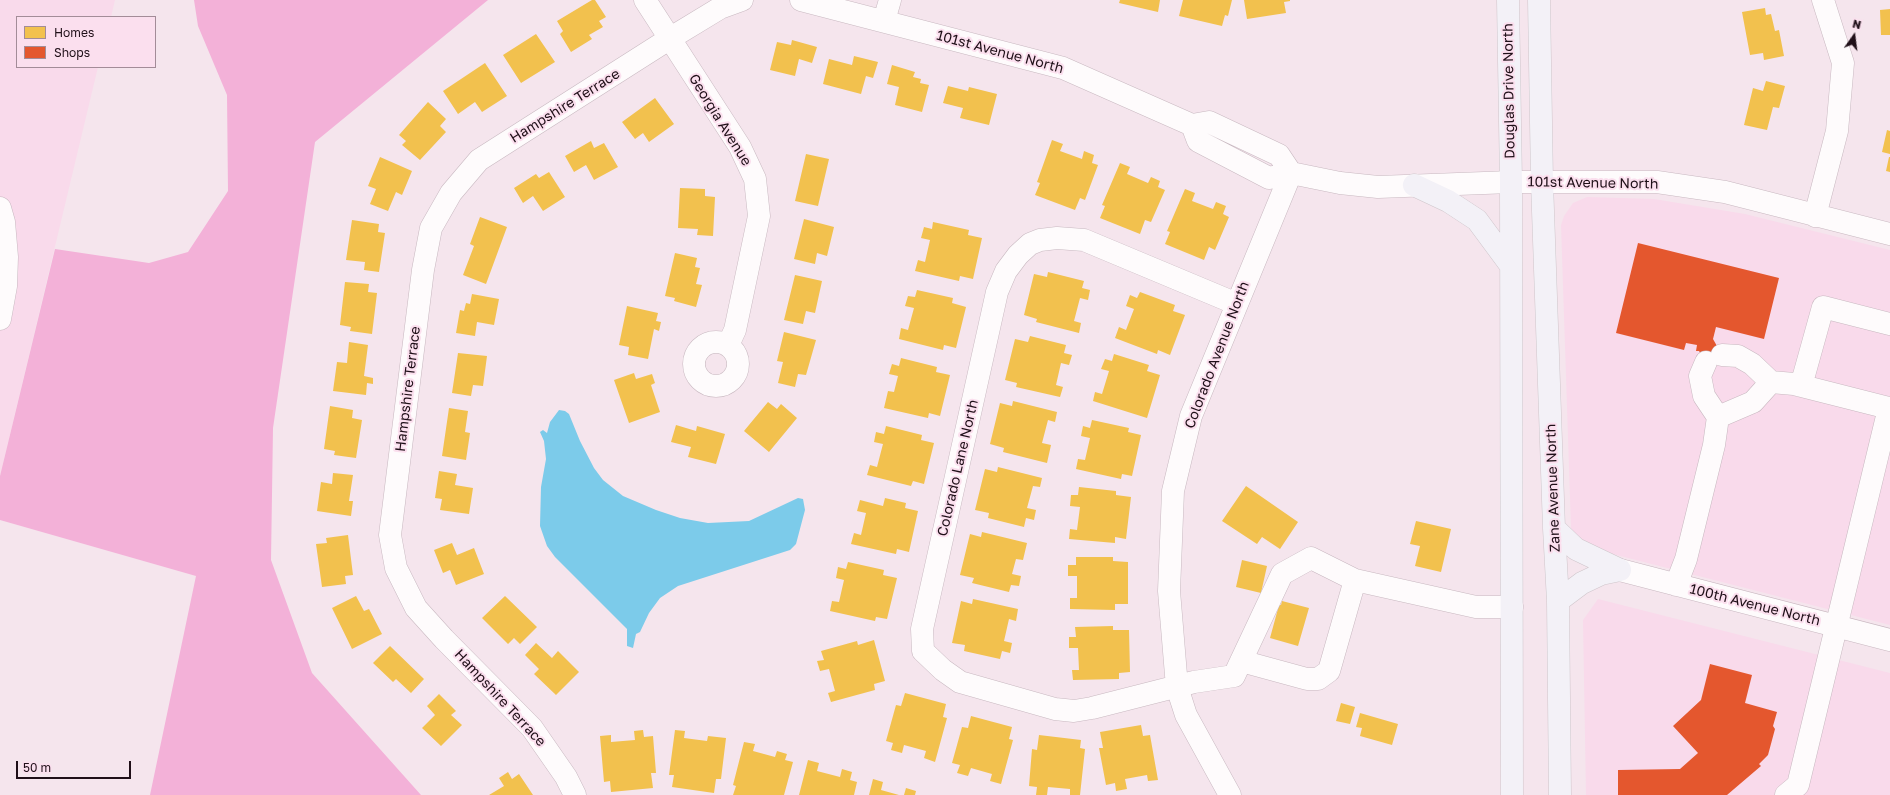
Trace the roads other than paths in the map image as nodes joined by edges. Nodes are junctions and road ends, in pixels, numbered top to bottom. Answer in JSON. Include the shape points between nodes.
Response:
{"nodes":[{"id":1,"x":645,"y":0,"type":"edge"},
{"id":2,"x":742,"y":0,"type":"edge"},
{"id":3,"x":801,"y":0,"type":"edge"},
{"id":4,"x":890,"y":0,"type":"edge"},
{"id":5,"x":1508,"y":0,"type":"edge"},
{"id":6,"x":1539,"y":0,"type":"edge"},
{"id":7,"x":1823,"y":0,"type":"edge"},
{"id":8,"x":884,"y":21,"type":"junction"},
{"id":9,"x":669,"y":39,"type":"junction"},
{"id":10,"x":1291,"y":173,"type":"junction"},
{"id":11,"x":1511,"y":182,"type":"junction"},
{"id":12,"x":1542,"y":182,"type":"junction"},
{"id":13,"x":1414,"y":186,"type":"junction"},
{"id":14,"x":0,"y":208,"type":"edge"},
{"id":15,"x":1814,"y":216,"type":"junction"},
{"id":16,"x":1890,"y":234,"type":"edge"},
{"id":17,"x":1511,"y":266,"type":"junction"},
{"id":18,"x":1237,"y":304,"type":"junction"},
{"id":19,"x":0,"y":319,"type":"edge"},
{"id":20,"x":1890,"y":324,"type":"edge"},
{"id":21,"x":728,"y":345,"type":"dead end"},
{"id":22,"x":1771,"y":382,"type":"junction"},
{"id":23,"x":1801,"y":386,"type":"junction"},
{"id":24,"x":1889,"y":406,"type":"edge"},
{"id":25,"x":1718,"y":417,"type":"junction"},
{"id":26,"x":1554,"y":528,"type":"junction"},
{"id":27,"x":1620,"y":570,"type":"junction"},
{"id":28,"x":1355,"y":580,"type":"junction"},
{"id":29,"x":1676,"y":585,"type":"junction"},
{"id":30,"x":1558,"y":601,"type":"junction"},
{"id":31,"x":1512,"y":608,"type":"junction"},
{"id":32,"x":1836,"y":626,"type":"junction"},
{"id":33,"x":1890,"y":640,"type":"edge"},
{"id":34,"x":1241,"y":661,"type":"junction"},
{"id":35,"x":1177,"y":687,"type":"junction"},
{"id":36,"x":575,"y":795,"type":"edge"},
{"id":37,"x":1230,"y":795,"type":"edge"},
{"id":38,"x":1512,"y":795,"type":"edge"},
{"id":39,"x":1560,"y":795,"type":"edge"},
{"id":40,"x":1786,"y":795,"type":"edge"}],
"edges":[{"from":1,"to":9,"type":"street","name":"Georgia Avenue"},
{"from":2,"to":9,"type":"street","via":[[720,8]]},
{"from":3,"to":8,"type":"street","name":"101st Avenue North"},
{"from":4,"to":8,"type":"street"},
{"from":5,"to":11,"type":"main road","name":"Douglas Drive North"},
{"from":6,"to":12,"type":"main road"},
{"from":7,"to":15,"type":"street","via":[[1842,63],[1837,131]]},
{"from":8,"to":10,"type":"street","name":"101st Avenue North","via":[[1063,68],[1192,125],[1198,141],[1269,178]]},
{"from":9,"to":21,"type":"street","name":"Georgia Avenue","via":[[740,147],[755,179],[759,216],[735,330]]},
{"from":9,"to":36,"type":"street","name":"Hampshire Terrace","via":[[479,160],[450,193],[431,228],[423,270],[390,535],[396,568],[416,608],[532,728],[566,777]]},
{"from":10,"to":13,"type":"street","name":"101st Avenue North","via":[[1347,184],[1378,187]]},
{"from":10,"to":18,"type":"street","name":"Colorado Avenue North"},
{"from":11,"to":12,"type":"street","name":"101st Avenue North"},
{"from":11,"to":13,"type":"street","name":"101st Avenue North"},
{"from":11,"to":17,"type":"main road"},
{"from":12,"to":15,"type":"street","name":"101st Avenue North","via":[[1657,182],[1725,192]]},
{"from":12,"to":26,"type":"main road","name":"Zane Avenue North"},
{"from":13,"to":17,"type":"main road","via":[[1448,201],[1477,220]]},
{"from":14,"to":19,"type":"street","via":[[7,257],[6,286]]},
{"from":15,"to":16,"type":"street","name":"101st Avenue North"},
{"from":17,"to":31,"type":"main road"},
{"from":18,"to":35,"type":"street","name":"Colorado Avenue North","via":[[1191,416],[1173,491],[1169,591]]},
{"from":18,"to":35,"type":"street","name":"Colorado Lane North","via":[[1084,240],[1040,240],[1030,244],[1018,255],[1006,271],[997,292],[922,629],[923,651],[960,682],[1055,710],[1074,711],[1092,708]]},
{"from":20,"to":23,"type":"street","via":[[1823,307]]},
{"from":22,"to":23,"type":"street"},
{"from":22,"to":25,"type":"street","via":[[1753,402]]},
{"from":22,"to":25,"type":"street","via":[[1752,364],[1738,356],[1714,359],[1700,376],[1704,396]]},
{"from":23,"to":24,"type":"street"},
{"from":24,"to":32,"type":"street"},
{"from":25,"to":29,"type":"street","via":[[1714,445],[1688,551]]},
{"from":26,"to":27,"type":"main road","via":[[1576,549]]},
{"from":26,"to":30,"type":"main road","name":"Zane Avenue North"},
{"from":27,"to":29,"type":"street","name":"100th Avenue North"},
{"from":27,"to":30,"type":"main road","via":[[1601,574],[1582,583]]},
{"from":28,"to":31,"type":"street","via":[[1476,607]]},
{"from":28,"to":34,"type":"street","via":[[1311,558],[1282,574]]},
{"from":28,"to":34,"type":"street","via":[[1329,671],[1318,679],[1306,679]]},
{"from":29,"to":32,"type":"street","name":"100th Avenue North"},
{"from":30,"to":39,"type":"main road","name":"Zane Avenue North"},
{"from":31,"to":38,"type":"main road"},
{"from":32,"to":33,"type":"street","name":"100th Avenue North"},
{"from":32,"to":40,"type":"street","via":[[1798,785]]},
{"from":34,"to":35,"type":"street","name":"Colorado Lane North","via":[[1234,676]]},
{"from":35,"to":37,"type":"street","name":"Colorado Avenue North","via":[[1186,715]]}]}
